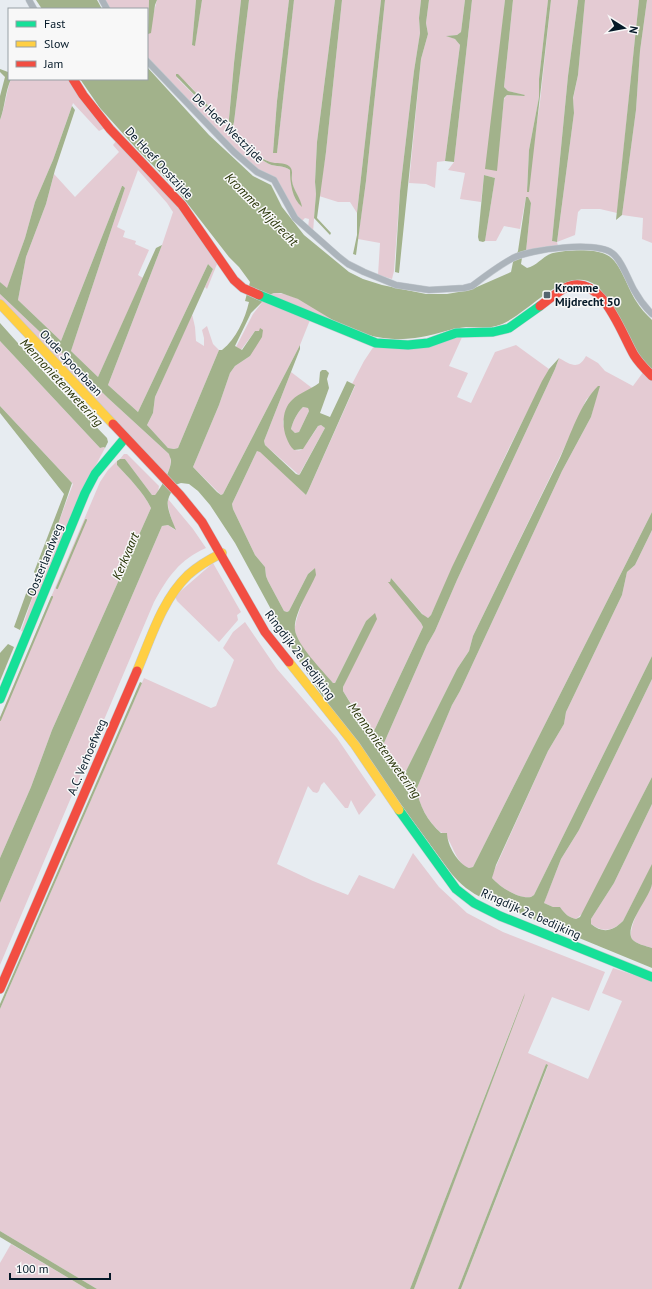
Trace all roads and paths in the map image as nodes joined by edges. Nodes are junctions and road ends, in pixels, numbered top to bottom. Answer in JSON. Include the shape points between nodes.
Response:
{"nodes":[{"id":1,"x":148,"y":62,"type":"edge"},
{"id":2,"x":74,"y":80,"type":"edge"},
{"id":3,"x":0,"y":304,"type":"edge"},
{"id":4,"x":652,"y":314,"type":"edge"},
{"id":5,"x":652,"y":376,"type":"edge"},
{"id":6,"x":125,"y":438,"type":"junction"},
{"id":7,"x":222,"y":553,"type":"junction"},
{"id":8,"x":0,"y":699,"type":"edge"},
{"id":9,"x":652,"y":977,"type":"edge"},
{"id":10,"x":0,"y":989,"type":"edge"}],
"edges":[{"from":1,"to":4,"type":"street","name":"De Hoef Westzijde","via":[[234,152],[257,172],[274,180],[295,218],[339,257],[364,272],[396,285],[429,290],[464,288],[472,286],[512,258],[526,253],[564,248],[601,248],[612,253],[621,264],[643,304]]},
{"from":2,"to":5,"type":"street","name":"De Hoef Oostzijde","via":[[110,129],[182,205],[234,280],[243,288],[376,343],[408,345],[428,343],[456,333],[501,331],[565,288],[582,285],[597,293],[635,357]]},
{"from":3,"to":6,"type":"street","name":"Oude Spoorbaan"},
{"from":6,"to":7,"type":"street","name":"Ringdijk 2e bedijking","via":[[180,495]]},
{"from":6,"to":8,"type":"street","name":"Oosterlandweg","via":[[95,474],[85,493]]},
{"from":7,"to":9,"type":"street","name":"Ringdijk 2e bedijking","via":[[265,632],[355,745],[456,889],[474,903],[500,916]]},
{"from":7,"to":10,"type":"street","name":"A.C. Verhoefweg","via":[[200,565],[183,579],[165,605]]}]}
